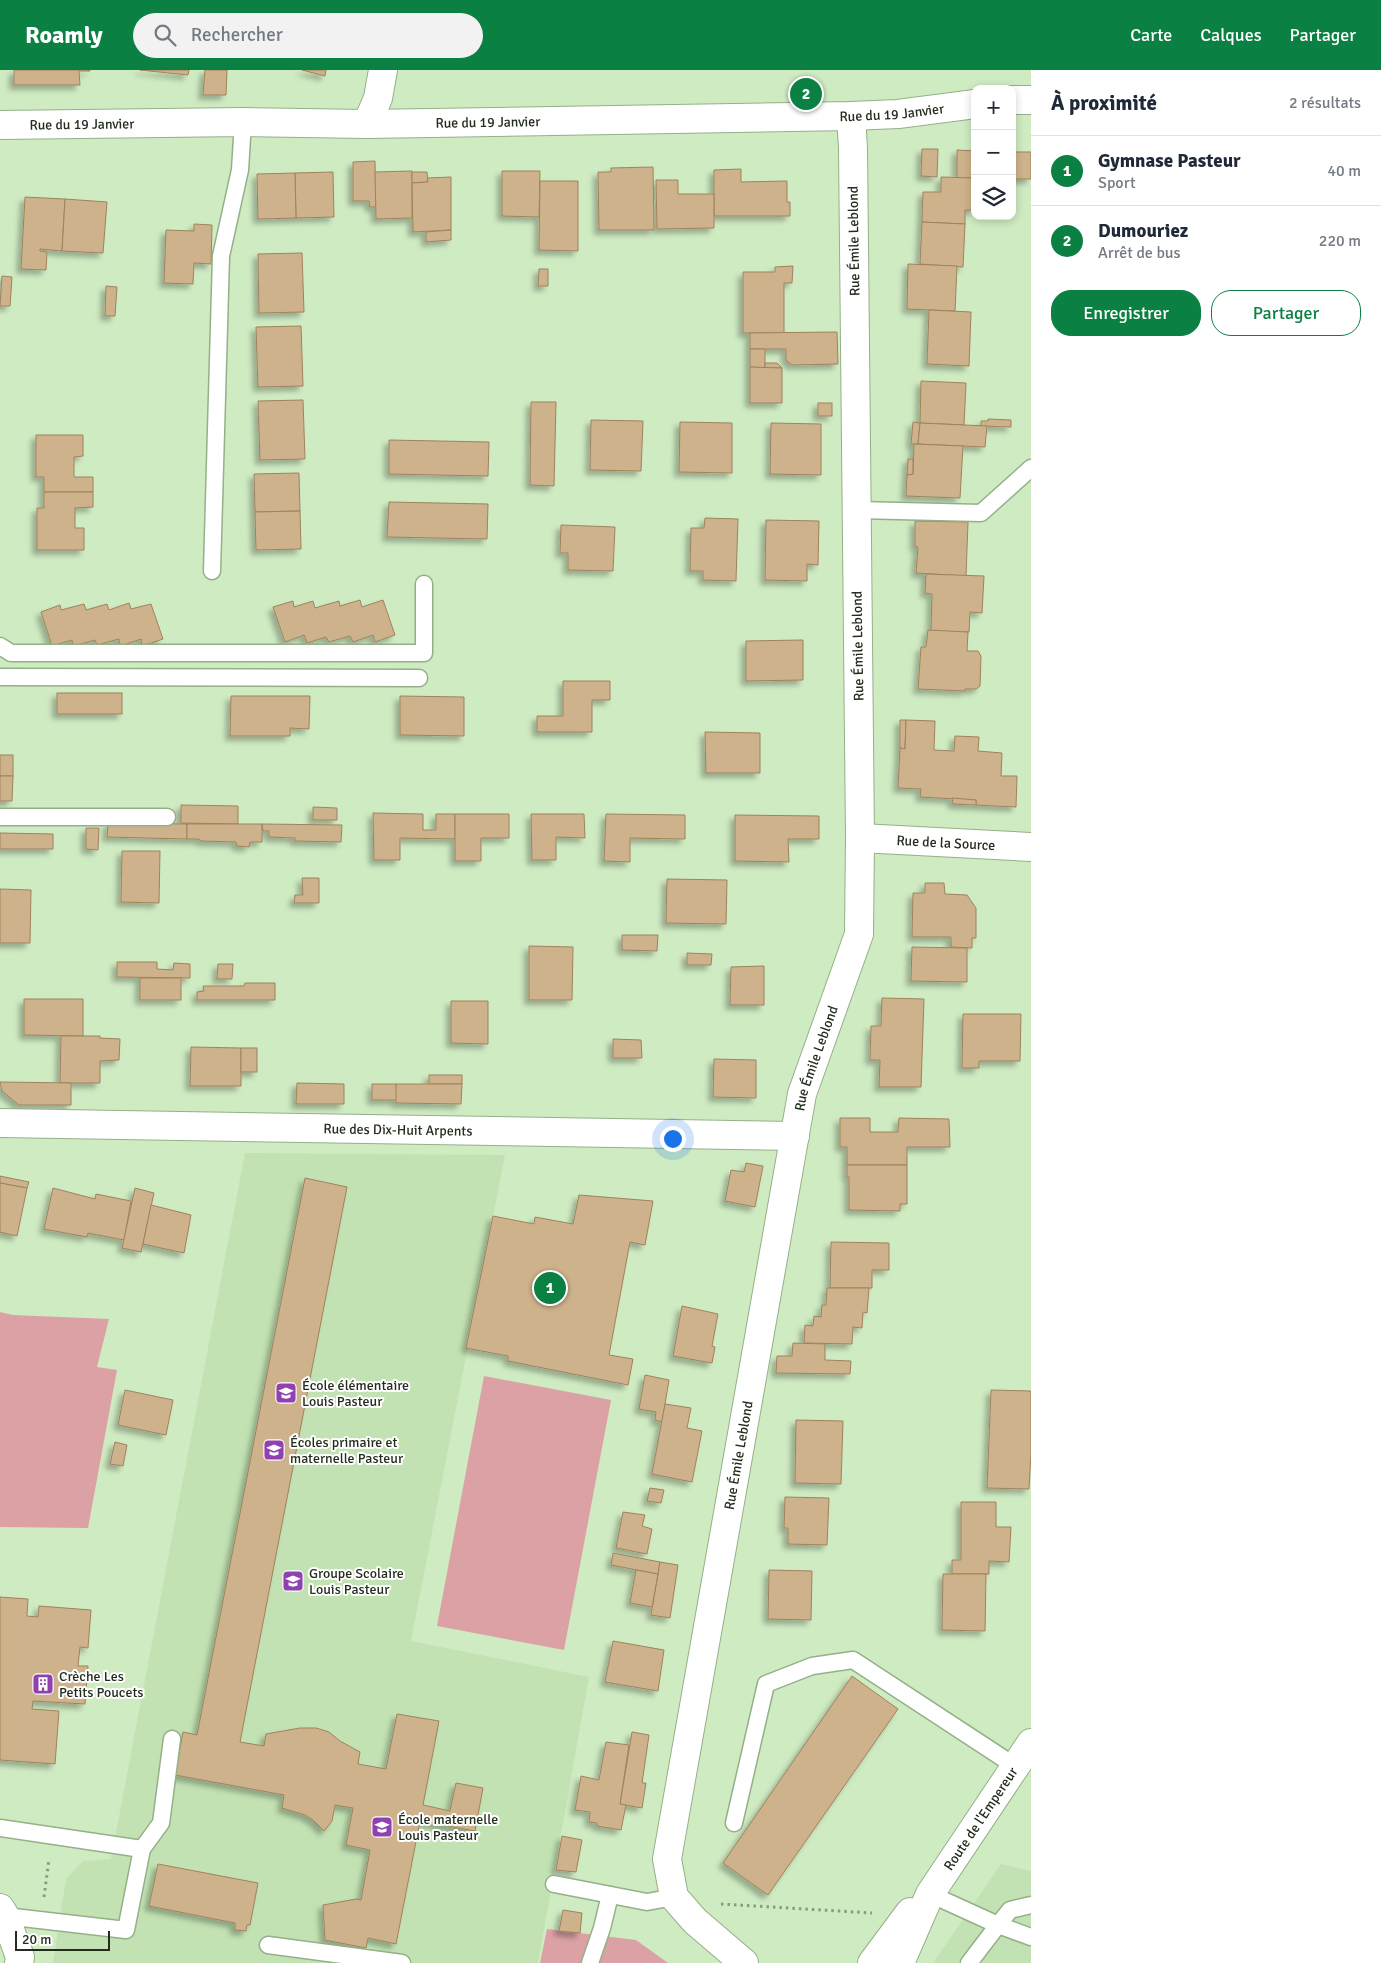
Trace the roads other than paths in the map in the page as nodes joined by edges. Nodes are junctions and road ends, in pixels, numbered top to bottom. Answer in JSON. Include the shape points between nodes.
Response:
{"nodes":[{"id":1,"x":384,"y":70,"type":"edge"},
{"id":2,"x":1016,"y":100,"type":"edge"},
{"id":3,"x":1031,"y":100,"type":"edge"},
{"id":4,"x":971,"y":105,"type":"edge"},
{"id":5,"x":851,"y":116,"type":"junction"},
{"id":6,"x":243,"y":122,"type":"junction"},
{"id":7,"x":367,"y":124,"type":"junction"},
{"id":8,"x":0,"y":125,"type":"edge"},
{"id":9,"x":1031,"y":468,"type":"edge"},
{"id":10,"x":857,"y":510,"type":"junction"},
{"id":11,"x":212,"y":571,"type":"dead end"},
{"id":12,"x":424,"y":584,"type":"dead end"},
{"id":13,"x":0,"y":646,"type":"edge"},
{"id":14,"x":0,"y":677,"type":"edge"},
{"id":15,"x":419,"y":678,"type":"dead end"},
{"id":16,"x":167,"y":817,"type":"dead end"},
{"id":17,"x":0,"y":818,"type":"edge"},
{"id":18,"x":860,"y":838,"type":"junction"},
{"id":19,"x":1031,"y":847,"type":"edge"},
{"id":20,"x":0,"y":1123,"type":"edge"},
{"id":21,"x":795,"y":1136,"type":"junction"},
{"id":22,"x":172,"y":1739,"type":"dead end"},
{"id":23,"x":1031,"y":1743,"type":"edge"},
{"id":24,"x":1015,"y":1766,"type":"junction"},
{"id":25,"x":734,"y":1823,"type":"dead end"},
{"id":26,"x":0,"y":1828,"type":"edge"},
{"id":27,"x":142,"y":1849,"type":"junction"},
{"id":28,"x":554,"y":1884,"type":"dead end"},
{"id":29,"x":930,"y":1894,"type":"junction"},
{"id":30,"x":610,"y":1895,"type":"junction"},
{"id":31,"x":674,"y":1897,"type":"junction"},
{"id":32,"x":1031,"y":1905,"type":"edge"},
{"id":33,"x":2,"y":1912,"type":"edge"},
{"id":34,"x":998,"y":1924,"type":"junction"},
{"id":35,"x":1031,"y":1937,"type":"edge"},
{"id":36,"x":268,"y":1946,"type":"dead end"},
{"id":37,"x":20,"y":1963,"type":"edge"},
{"id":38,"x":402,"y":1963,"type":"edge"},
{"id":39,"x":590,"y":1963,"type":"edge"},
{"id":40,"x":744,"y":1963,"type":"edge"},
{"id":41,"x":872,"y":1963,"type":"edge"},
{"id":42,"x":900,"y":1963,"type":"edge"},
{"id":43,"x":969,"y":1963,"type":"edge"}],
"edges":[{"from":1,"to":7,"type":"street","via":[[378,98]]},
{"from":2,"to":3,"type":"street"},
{"from":4,"to":5,"type":"street","name":"Rue du 19 Janvier"},
{"from":5,"to":7,"type":"street","name":"Rue du 19 Janvier"},
{"from":5,"to":10,"type":"street","name":"Rue Émile Leblond"},
{"from":6,"to":7,"type":"street","name":"Rue du 19 Janvier"},
{"from":6,"to":8,"type":"street","name":"Rue du 19 Janvier"},
{"from":6,"to":11,"type":"lane","via":[[240,170],[221,256]]},
{"from":9,"to":10,"type":"lane","via":[[981,514]]},
{"from":10,"to":18,"type":"street","name":"Rue Émile Leblond"},
{"from":12,"to":13,"type":"lane","via":[[424,653],[11,653]]},
{"from":14,"to":15,"type":"lane"},
{"from":16,"to":17,"type":"lane"},
{"from":18,"to":19,"type":"street","name":"Rue de la Source"},
{"from":18,"to":21,"type":"street","name":"Rue Émile Leblond","via":[[859,934],[802,1094]]},
{"from":20,"to":21,"type":"street","name":"Rue des Dix-Huit Arpents"},
{"from":21,"to":31,"type":"street","name":"Rue Émile Leblond","via":[[667,1860]]},
{"from":22,"to":27,"type":"lane","via":[[161,1824]]},
{"from":23,"to":24,"type":"street","name":"Route de l'Empereur"},
{"from":24,"to":25,"type":"lane","via":[[853,1660],[812,1666],[766,1684]]},
{"from":24,"to":29,"type":"street","name":"Route de l'Empereur"},
{"from":26,"to":27,"type":"lane"},
{"from":27,"to":33,"type":"lane","via":[[126,1930]]},
{"from":28,"to":30,"type":"lane"},
{"from":29,"to":34,"type":"lane"},
{"from":29,"to":41,"type":"street","name":"Route de l'Empereur","via":[[907,1915]]},
{"from":29,"to":42,"type":"street","name":"Route de l'Empereur"},
{"from":30,"to":31,"type":"lane","via":[[647,1902]]},
{"from":30,"to":39,"type":"lane"},
{"from":31,"to":40,"type":"street"},
{"from":32,"to":34,"type":"lane","via":[[1010,1910]]},
{"from":33,"to":37,"type":"street"},
{"from":34,"to":35,"type":"lane"},
{"from":34,"to":43,"type":"lane"},
{"from":36,"to":38,"type":"lane"}]}
